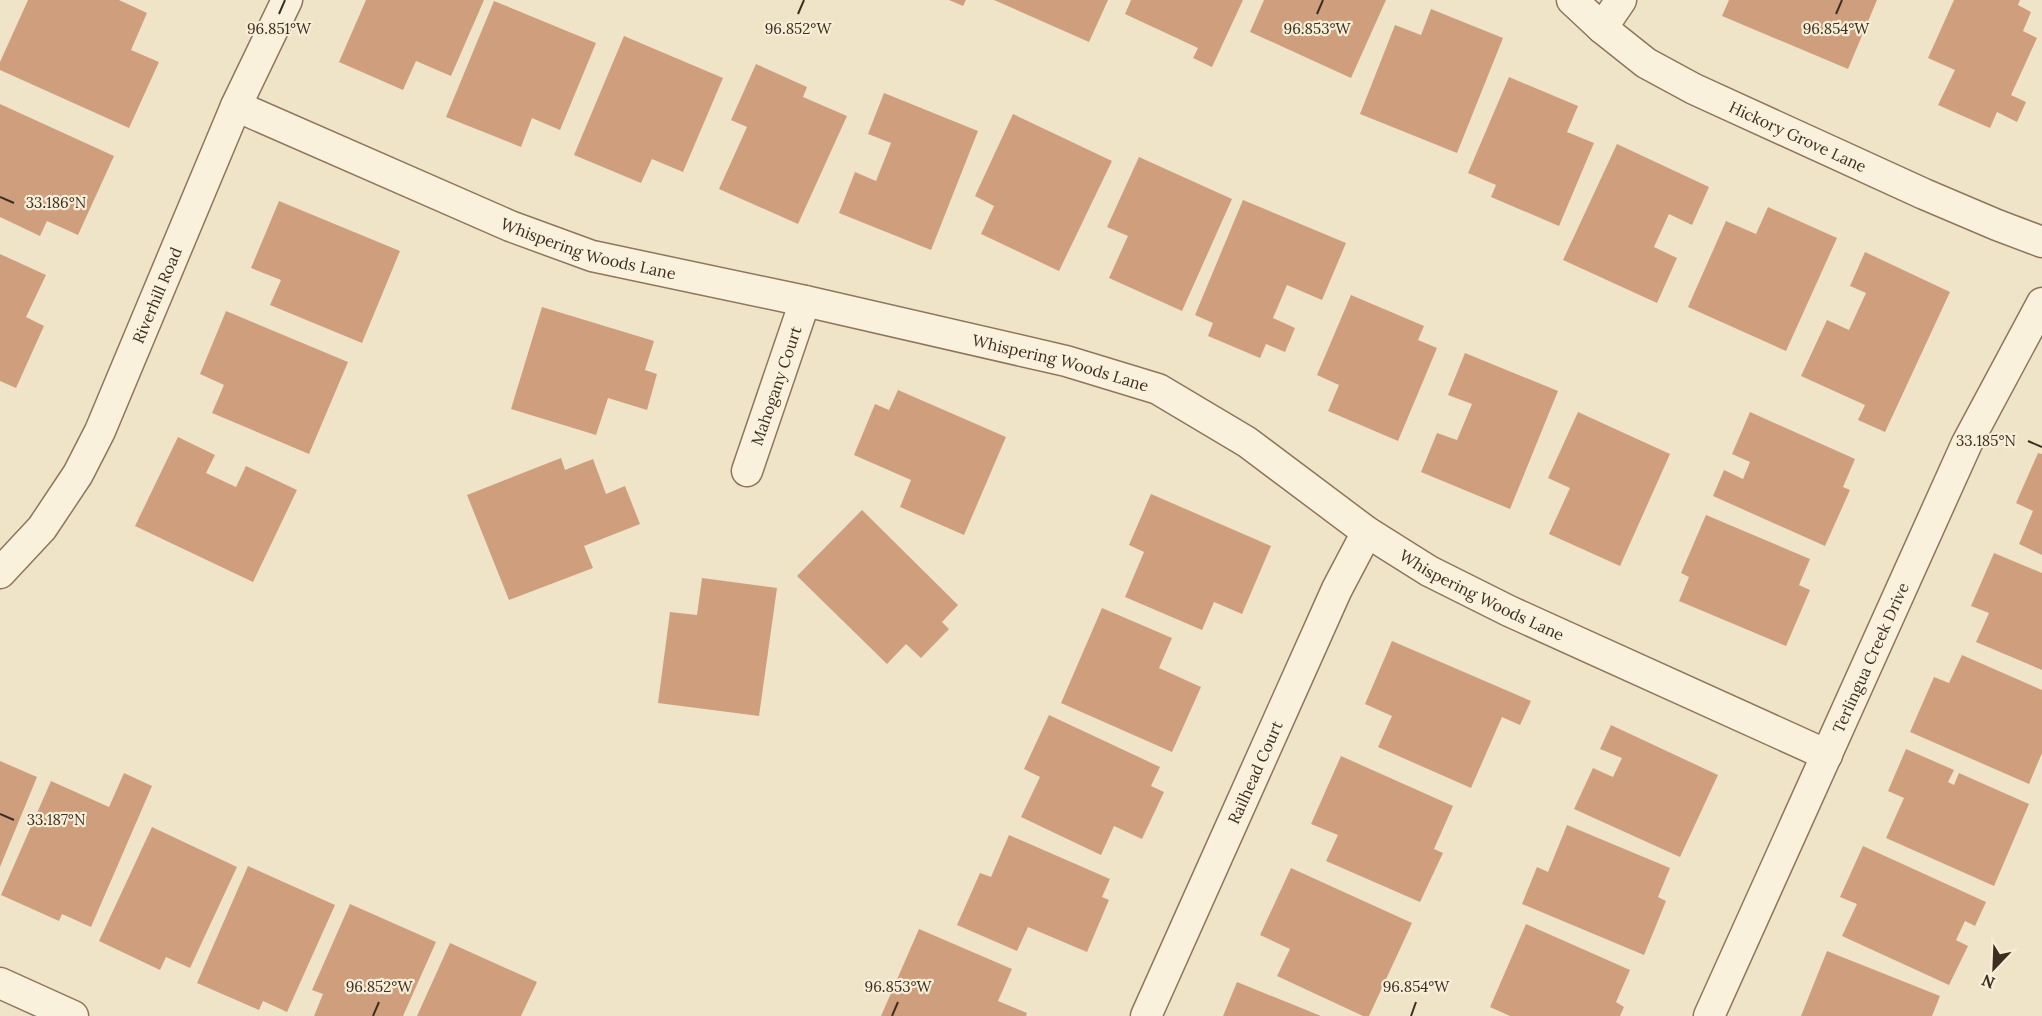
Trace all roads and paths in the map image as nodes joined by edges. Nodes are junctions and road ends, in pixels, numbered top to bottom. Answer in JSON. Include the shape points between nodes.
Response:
{"nodes":[{"id":1,"x":287,"y":0,"type":"edge"},
{"id":2,"x":1572,"y":0,"type":"edge"},
{"id":3,"x":1621,"y":0,"type":"edge"},
{"id":4,"x":1602,"y":28,"type":"junction"},
{"id":5,"x":236,"y":106,"type":"junction"},
{"id":6,"x":2042,"y":242,"type":"edge"},
{"id":7,"x":805,"y":301,"type":"junction"},
{"id":8,"x":2042,"y":303,"type":"edge"},
{"id":9,"x":747,"y":471,"type":"dead end"},
{"id":10,"x":1367,"y":531,"type":"junction"},
{"id":11,"x":0,"y":573,"type":"edge"},
{"id":12,"x":1827,"y":754,"type":"junction"},
{"id":13,"x":0,"y":983,"type":"edge"},
{"id":14,"x":73,"y":1016,"type":"edge"},
{"id":15,"x":1146,"y":1016,"type":"edge"},
{"id":16,"x":1709,"y":1016,"type":"edge"}],
"edges":[{"from":1,"to":5,"type":"street","name":"Riverhill Road"},
{"from":2,"to":4,"type":"street","name":"Hickory Grove Lane"},
{"from":3,"to":4,"type":"street"},
{"from":4,"to":6,"type":"street","name":"Hickory Grove Lane","via":[[1646,63],[1694,89],[1924,194]]},
{"from":5,"to":7,"type":"street","name":"Whispering Woods Lane","via":[[510,226],[592,256]]},
{"from":5,"to":11,"type":"street","name":"Riverhill Road","via":[[87,457],[42,528]]},
{"from":7,"to":9,"type":"street","name":"Mahogany Court"},
{"from":7,"to":10,"type":"street","name":"Whispering Woods Lane","via":[[1066,361],[1158,389],[1247,442]]},
{"from":8,"to":12,"type":"street","name":"Terlingua Creek Drive","via":[[1967,443]]},
{"from":10,"to":12,"type":"street","name":"Whispering Woods Lane","via":[[1430,571],[1509,611]]},
{"from":10,"to":15,"type":"street","name":"Railhead Court"},
{"from":12,"to":16,"type":"street","name":"Terlingua Creek Drive"},
{"from":13,"to":14,"type":"street"}]}
